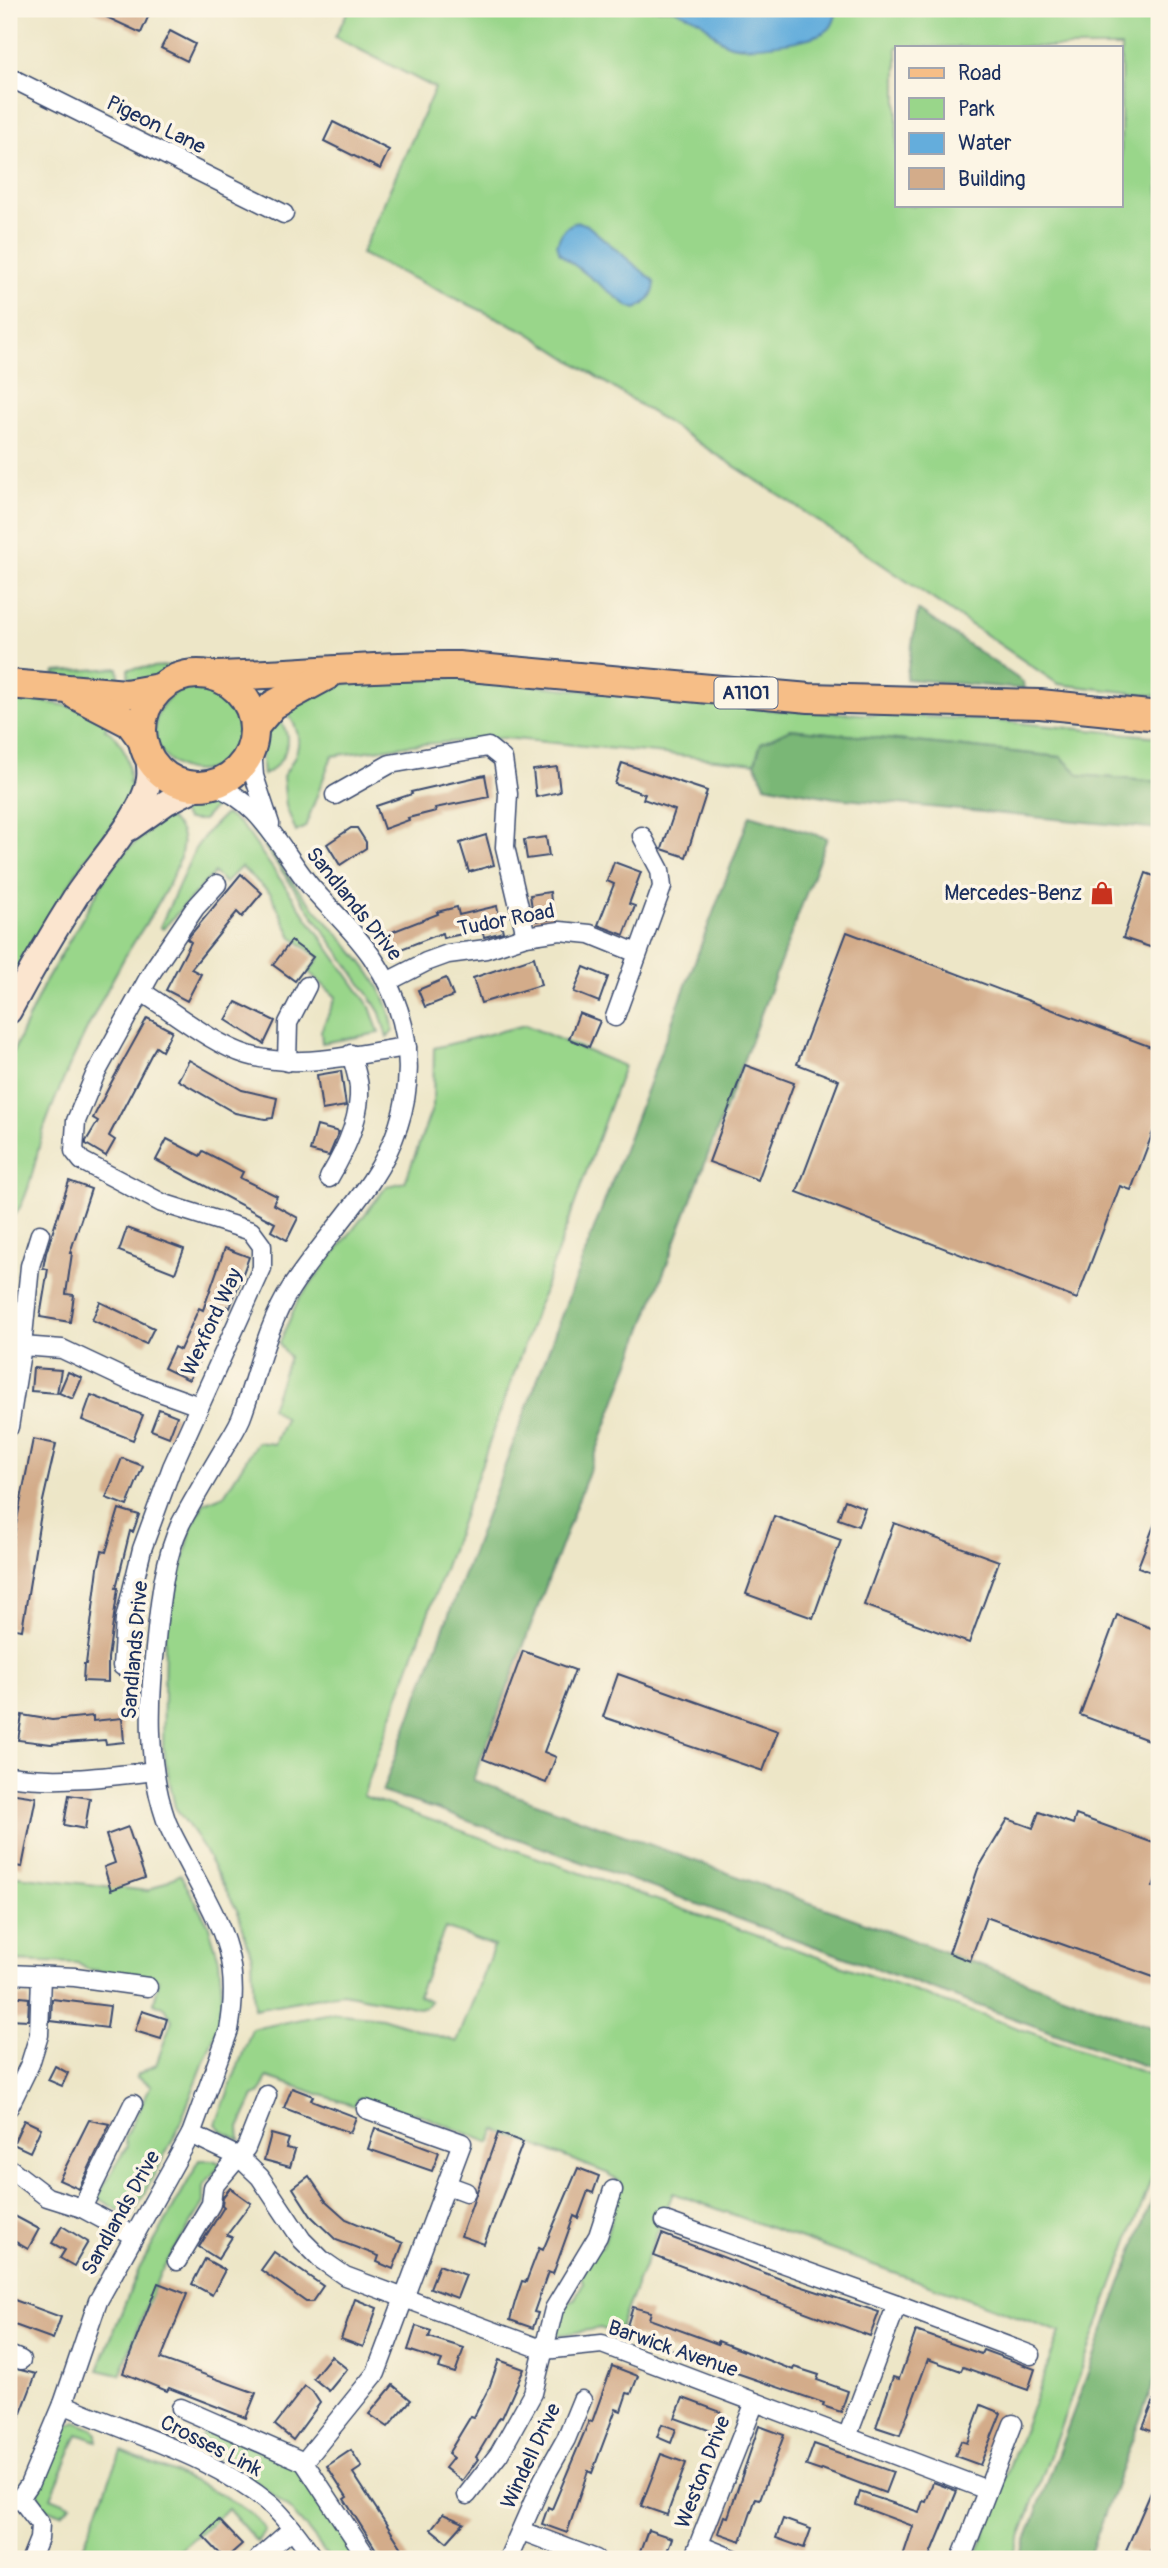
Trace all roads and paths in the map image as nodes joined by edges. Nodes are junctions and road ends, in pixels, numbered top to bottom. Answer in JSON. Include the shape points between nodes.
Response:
{"nodes":[{"id":1,"x":9,"y":77,"type":"edge"},
{"id":2,"x":284,"y":214,"type":"dead end"},
{"id":3,"x":334,"y":671,"type":"junction"},
{"id":4,"x":215,"y":676,"type":"junction"},
{"id":5,"x":9,"y":684,"type":"edge"},
{"id":6,"x":61,"y":688,"type":"junction"},
{"id":7,"x":159,"y":688,"type":"junction"},
{"id":8,"x":1159,"y":716,"type":"edge"},
{"id":9,"x":253,"y":737,"type":"junction"},
{"id":10,"x":145,"y":748,"type":"junction"},
{"id":11,"x":205,"y":786,"type":"junction"},
{"id":12,"x":335,"y":795,"type":"dead end"},
{"id":13,"x":124,"y":833,"type":"junction"},
{"id":14,"x":642,"y":836,"type":"dead end"},
{"id":15,"x":275,"y":837,"type":"junction"},
{"id":16,"x":217,"y":884,"type":"dead end"},
{"id":17,"x":526,"y":936,"type":"junction"},
{"id":18,"x":637,"y":953,"type":"junction"},
{"id":19,"x":387,"y":982,"type":"junction"},
{"id":20,"x":307,"y":986,"type":"dead end"},
{"id":21,"x":142,"y":992,"type":"junction"},
{"id":22,"x":9,"y":1011,"type":"edge"},
{"id":23,"x":615,"y":1017,"type":"dead end"},
{"id":24,"x":407,"y":1047,"type":"junction"},
{"id":25,"x":351,"y":1054,"type":"junction"},
{"id":26,"x":288,"y":1062,"type":"junction"},
{"id":27,"x":329,"y":1178,"type":"dead end"},
{"id":28,"x":40,"y":1234,"type":"dead end"},
{"id":29,"x":22,"y":1346,"type":"junction"},
{"id":30,"x":199,"y":1406,"type":"junction"},
{"id":31,"x":9,"y":1427,"type":"edge"},
{"id":32,"x":122,"y":1666,"type":"dead end"},
{"id":33,"x":154,"y":1771,"type":"junction"},
{"id":34,"x":9,"y":1776,"type":"edge"},
{"id":35,"x":9,"y":1974,"type":"edge"},
{"id":36,"x":41,"y":1976,"type":"junction"},
{"id":37,"x":148,"y":1987,"type":"dead end"},
{"id":38,"x":267,"y":2095,"type":"dead end"},
{"id":39,"x":133,"y":2104,"type":"dead end"},
{"id":40,"x":9,"y":2107,"type":"edge"},
{"id":41,"x":366,"y":2109,"type":"dead end"},
{"id":42,"x":191,"y":2134,"type":"junction"},
{"id":43,"x":239,"y":2157,"type":"junction"},
{"id":44,"x":9,"y":2168,"type":"edge"},
{"id":45,"x":447,"y":2185,"type":"junction"},
{"id":46,"x":613,"y":2190,"type":"dead end"},
{"id":47,"x":466,"y":2192,"type":"dead end"},
{"id":48,"x":82,"y":2208,"type":"junction"},
{"id":49,"x":665,"y":2221,"type":"dead end"},
{"id":50,"x":134,"y":2236,"type":"junction"},
{"id":51,"x":177,"y":2261,"type":"dead end"},
{"id":52,"x":404,"y":2297,"type":"junction"},
{"id":53,"x":897,"y":2304,"type":"junction"},
{"id":54,"x":544,"y":2350,"type":"junction"},
{"id":55,"x":1031,"y":2355,"type":"dead end"},
{"id":56,"x":582,"y":2400,"type":"dead end"},
{"id":57,"x":755,"y":2402,"type":"junction"},
{"id":58,"x":63,"y":2404,"type":"junction"},
{"id":59,"x":181,"y":2408,"type":"dead end"},
{"id":60,"x":1013,"y":2424,"type":"dead end"},
{"id":61,"x":847,"y":2437,"type":"junction"},
{"id":62,"x":304,"y":2462,"type":"junction"},
{"id":63,"x":987,"y":2490,"type":"junction"},
{"id":64,"x":467,"y":2495,"type":"dead end"},
{"id":65,"x":15,"y":2499,"type":"edge"},
{"id":66,"x":292,"y":2529,"type":"junction"},
{"id":67,"x":522,"y":2531,"type":"junction"},
{"id":68,"x":696,"y":2552,"type":"edge"},
{"id":69,"x":31,"y":2559,"type":"edge"},
{"id":70,"x":258,"y":2559,"type":"edge"},
{"id":71,"x":315,"y":2559,"type":"edge"},
{"id":72,"x":368,"y":2559,"type":"edge"},
{"id":73,"x":508,"y":2559,"type":"edge"},
{"id":74,"x":596,"y":2559,"type":"edge"},
{"id":75,"x":734,"y":2559,"type":"edge"},
{"id":76,"x":961,"y":2559,"type":"edge"}],
"edges":[{"from":1,"to":2,"type":"street","name":"Pigeon Lane"},
{"from":3,"to":4,"type":"main road","number":"A1101"},
{"from":3,"to":8,"type":"main road","number":"A1101","via":[[458,666],[809,698],[1040,704]]},
{"from":3,"to":9,"type":"main road","number":"A1101","via":[[274,705]]},
{"from":4,"to":7,"type":"main road","via":[[186,674]]},
{"from":4,"to":9,"type":"main road","via":[[243,695],[251,710]]},
{"from":5,"to":6,"type":"main road"},
{"from":6,"to":7,"type":"main road","via":[[126,694]]},
{"from":6,"to":10,"type":"main road","via":[[130,723]]},
{"from":7,"to":10,"type":"main road","via":[[142,720]]},
{"from":9,"to":11,"type":"main road","via":[[243,764],[229,777]]},
{"from":9,"to":15,"type":"street","name":"Sandlands Drive","via":[[254,776]]},
{"from":10,"to":11,"type":"main road","via":[[170,779]]},
{"from":10,"to":13,"type":"main road","via":[[149,779]]},
{"from":11,"to":13,"type":"main road","via":[[160,807]]},
{"from":11,"to":15,"type":"street","name":"Sandlands Drive","via":[[226,789],[248,805]]},
{"from":12,"to":17,"type":"street","via":[[390,764],[488,747],[503,759],[508,794],[505,848]]},
{"from":13,"to":22,"type":"main road","via":[[48,939]]},
{"from":14,"to":18,"type":"street","via":[[660,870],[662,887]]},
{"from":15,"to":19,"type":"street","name":"Sandlands Drive"},
{"from":16,"to":21,"type":"street","name":"Wexford Way","via":[[195,908]]},
{"from":17,"to":18,"type":"street","name":"Tudor Road","via":[[560,931],[590,934]]},
{"from":17,"to":19,"type":"street","name":"Tudor Road","via":[[448,954]]},
{"from":18,"to":23,"type":"street"},
{"from":19,"to":24,"type":"street","name":"Sandlands Drive","via":[[403,1018]]},
{"from":20,"to":26,"type":"street","via":[[288,1023]]},
{"from":21,"to":26,"type":"street","via":[[247,1054]]},
{"from":21,"to":30,"type":"street","name":"Wexford Way","via":[[95,1075],[76,1121],[74,1151],[82,1161],[162,1203],[251,1231],[262,1246],[262,1268]]},
{"from":24,"to":25,"type":"street"},
{"from":24,"to":33,"type":"street","name":"Sandlands Drive","via":[[408,1076],[395,1138],[374,1177],[289,1291],[254,1374],[242,1416],[180,1526],[164,1574],[149,1700]]},
{"from":25,"to":26,"type":"street"},
{"from":25,"to":27,"type":"street","via":[[359,1088],[356,1113],[343,1155]]},
{"from":28,"to":29,"type":"street","via":[[30,1266]]},
{"from":29,"to":30,"type":"street","via":[[62,1349],[132,1382]]},
{"from":29,"to":31,"type":"street"},
{"from":30,"to":32,"type":"street","name":"Wexford Way","via":[[135,1546]]},
{"from":33,"to":34,"type":"street","via":[[102,1778]]},
{"from":33,"to":42,"type":"street","name":"Sandlands Drive","via":[[167,1822],[229,1949],[233,1980],[229,2030]]},
{"from":35,"to":36,"type":"street"},
{"from":36,"to":37,"type":"street"},
{"from":36,"to":40,"type":"street","via":[[39,2035]]},
{"from":38,"to":43,"type":"street"},
{"from":39,"to":48,"type":"street"},
{"from":41,"to":45,"type":"street","via":[[463,2143]]},
{"from":42,"to":43,"type":"street","name":"Barwick Avenue"},
{"from":42,"to":50,"type":"street","name":"Sandlands Drive"},
{"from":43,"to":51,"type":"street","via":[[214,2188],[211,2204]]},
{"from":43,"to":52,"type":"street","name":"Barwick Avenue","via":[[260,2177],[302,2240],[322,2260],[345,2276]]},
{"from":44,"to":48,"type":"street","via":[[47,2197]]},
{"from":45,"to":47,"type":"street"},
{"from":45,"to":52,"type":"street"},
{"from":46,"to":54,"type":"street","via":[[598,2236],[554,2309]]},
{"from":48,"to":50,"type":"street"},
{"from":49,"to":53,"type":"street"},
{"from":50,"to":58,"type":"street","name":"Sandlands Drive","via":[[98,2301]]},
{"from":52,"to":54,"type":"street","name":"Barwick Avenue"},
{"from":52,"to":62,"type":"street","via":[[376,2373]]},
{"from":53,"to":55,"type":"street"},
{"from":53,"to":61,"type":"street"},
{"from":54,"to":57,"type":"street","name":"Barwick Avenue","via":[[602,2344]]},
{"from":54,"to":64,"type":"street","via":[[533,2393],[499,2454]]},
{"from":56,"to":67,"type":"street","name":"Windell Drive"},
{"from":57,"to":61,"type":"street","name":"Barwick Avenue"},
{"from":57,"to":68,"type":"street","name":"Weston Drive"},
{"from":58,"to":65,"type":"street","name":"Sandlands Drive","via":[[29,2486]]},
{"from":58,"to":66,"type":"street","name":"Crosses Link","via":[[156,2440],[212,2468],[273,2507]]},
{"from":59,"to":62,"type":"street"},
{"from":60,"to":63,"type":"street"},
{"from":61,"to":63,"type":"street","name":"Barwick Avenue"},
{"from":62,"to":72,"type":"street"},
{"from":63,"to":76,"type":"street"},
{"from":65,"to":69,"type":"street","via":[[40,2524]]},
{"from":66,"to":70,"type":"street"},
{"from":66,"to":71,"type":"street","name":"Crosses Link"},
{"from":67,"to":73,"type":"street","name":"Windell Drive"},
{"from":67,"to":74,"type":"street","name":"Windell Drive"},
{"from":68,"to":75,"type":"street"}]}
